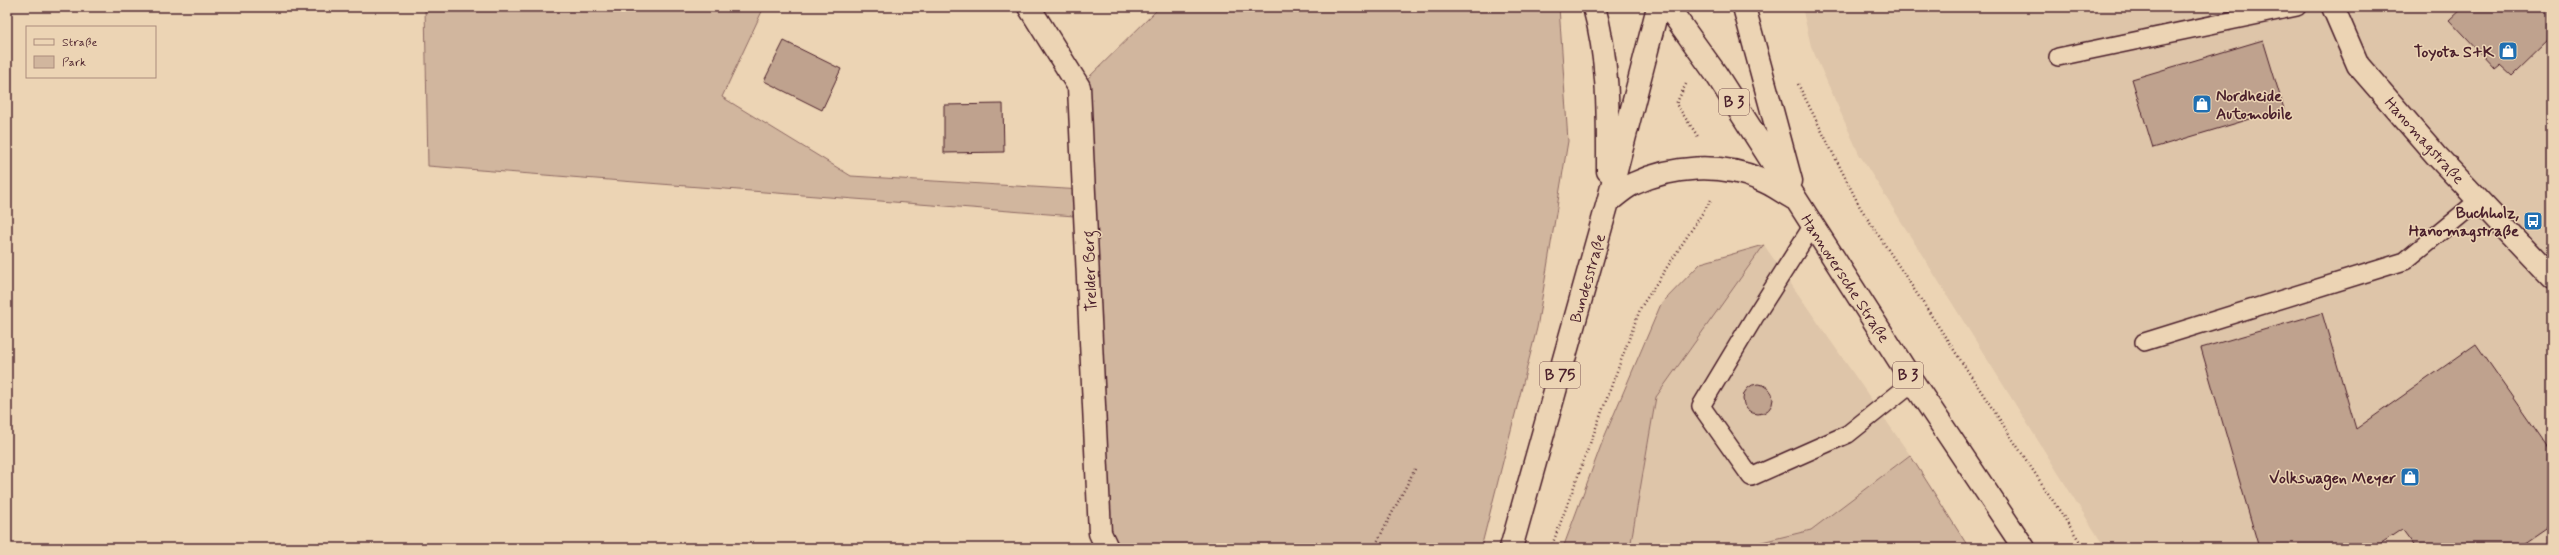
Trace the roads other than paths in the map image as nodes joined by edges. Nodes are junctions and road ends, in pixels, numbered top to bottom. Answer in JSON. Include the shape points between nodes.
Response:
{"nodes":[{"id":1,"x":1029,"y":7,"type":"edge"},
{"id":2,"x":1594,"y":7,"type":"edge"},
{"id":3,"x":1658,"y":7,"type":"edge"},
{"id":4,"x":1668,"y":7,"type":"edge"},
{"id":5,"x":1744,"y":7,"type":"edge"},
{"id":6,"x":2297,"y":7,"type":"edge"},
{"id":7,"x":2332,"y":7,"type":"edge"},
{"id":8,"x":2058,"y":57,"type":"dead end"},
{"id":9,"x":1796,"y":200,"type":"junction"},
{"id":10,"x":2479,"y":200,"type":"junction"},
{"id":11,"x":1608,"y":202,"type":"junction"},
{"id":12,"x":1813,"y":225,"type":"junction"},
{"id":13,"x":2552,"y":278,"type":"edge"},
{"id":14,"x":2144,"y":342,"type":"dead end"},
{"id":15,"x":1913,"y":382,"type":"junction"},
{"id":16,"x":1107,"y":548,"type":"edge"},
{"id":17,"x":1511,"y":548,"type":"edge"},
{"id":18,"x":2024,"y":548,"type":"edge"}],
"edges":[{"from":1,"to":16,"type":"main road","name":"Trelder Berg","via":[[1079,87],[1100,533]]},
{"from":2,"to":11,"type":"main road","via":[[1602,35],[1607,105]]},
{"from":3,"to":11,"type":"main road","name":"Bundesstraße","number":"B 75"},
{"from":4,"to":9,"type":"main road","name":"Hannoversche Straße","number":"B 3","via":[[1716,74]]},
{"from":5,"to":9,"type":"main road","number":"B 3"},
{"from":6,"to":8,"type":"lane"},
{"from":7,"to":10,"type":"main road","name":"Hanomagstraße","via":[[2358,65]]},
{"from":9,"to":11,"type":"main road","via":[[1761,179],[1714,168],[1680,169],[1656,174],[1631,184]]},
{"from":9,"to":12,"type":"main road","name":"Hannoversche Straße","number":"B 3"},
{"from":10,"to":13,"type":"main road","name":"Hanomagstraße"},
{"from":10,"to":14,"type":"lane","via":[[2405,261]]},
{"from":11,"to":17,"type":"main road","name":"Bundesstraße","number":"B 75"},
{"from":12,"to":15,"type":"main road","name":"Hannoversche Straße","number":"B 3"},
{"from":12,"to":15,"type":"lane","via":[[1701,406],[1751,477],[1848,434]]},
{"from":15,"to":18,"type":"main road","name":"Hannoversche Straße","number":"B 3"}]}
